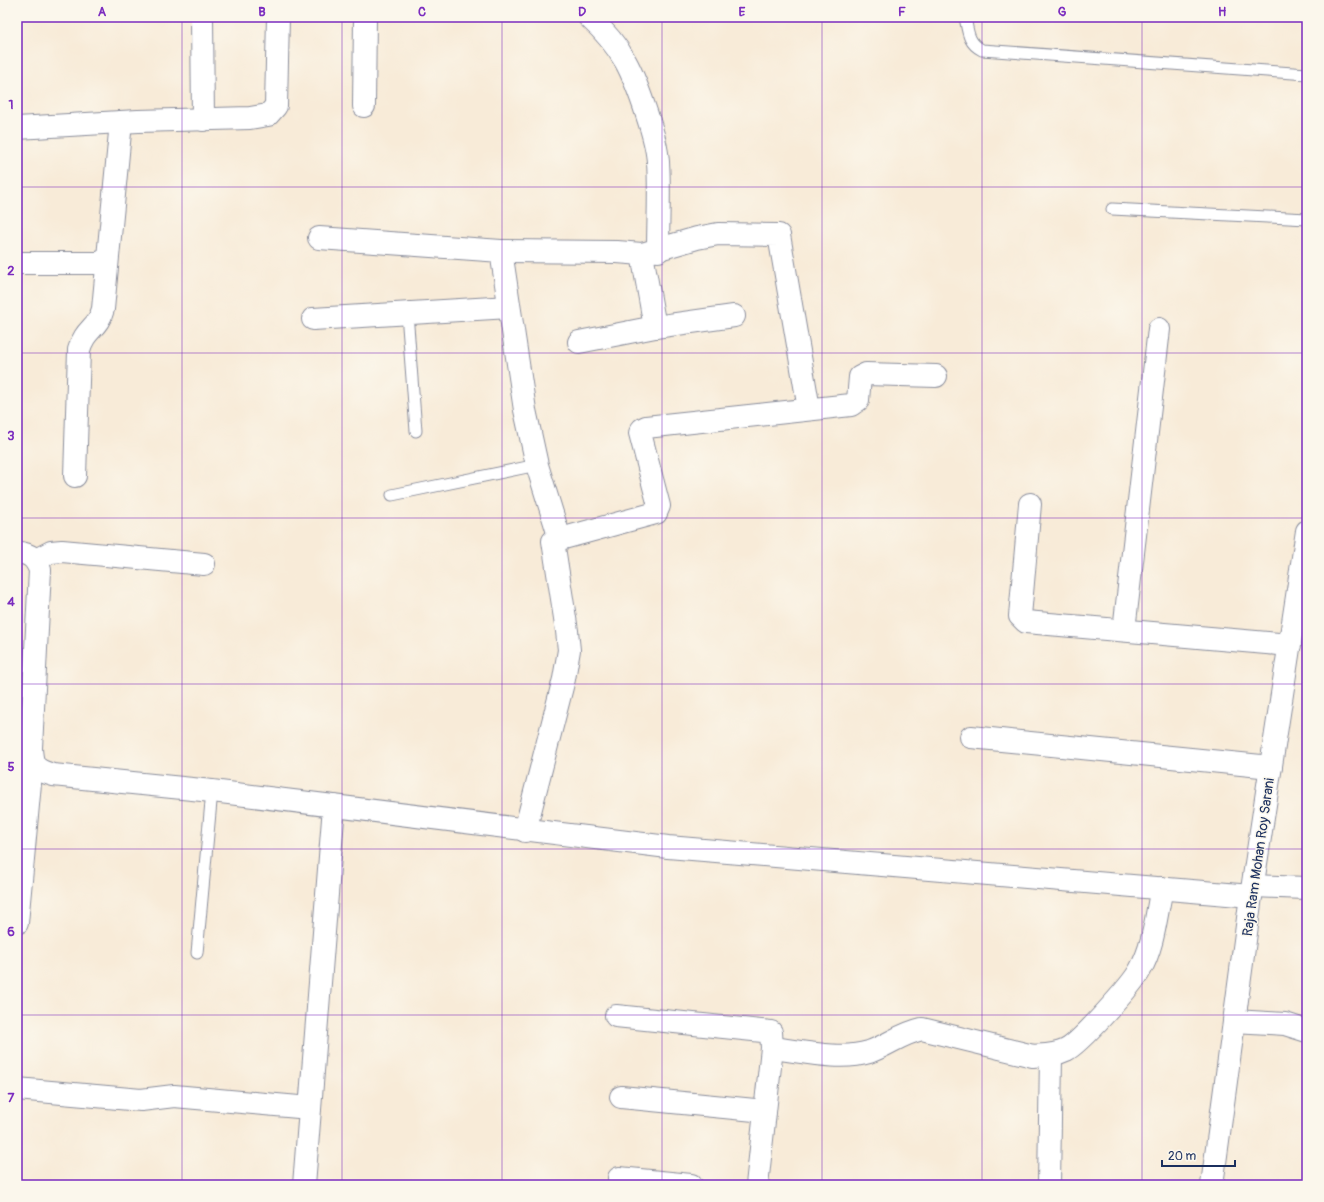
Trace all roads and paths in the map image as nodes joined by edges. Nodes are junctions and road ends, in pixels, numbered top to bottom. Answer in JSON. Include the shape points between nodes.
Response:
{"nodes":[{"id":1,"x":202,"y":17,"type":"edge"},
{"id":2,"x":278,"y":17,"type":"edge"},
{"id":3,"x":365,"y":17,"type":"edge"},
{"id":4,"x":589,"y":17,"type":"edge"},
{"id":5,"x":965,"y":17,"type":"edge"},
{"id":6,"x":1307,"y":74,"type":"edge"},
{"id":7,"x":364,"y":106,"type":"dead end"},
{"id":8,"x":203,"y":120,"type":"junction"},
{"id":9,"x":121,"y":122,"type":"junction"},
{"id":10,"x":17,"y":128,"type":"edge"},
{"id":11,"x":1112,"y":209,"type":"dead end"},
{"id":12,"x":1307,"y":219,"type":"edge"},
{"id":13,"x":319,"y":238,"type":"dead end"},
{"id":14,"x":501,"y":251,"type":"junction"},
{"id":15,"x":650,"y":252,"type":"junction"},
{"id":16,"x":17,"y":263,"type":"edge"},
{"id":17,"x":106,"y":263,"type":"junction"},
{"id":18,"x":509,"y":307,"type":"junction"},
{"id":19,"x":407,"y":313,"type":"junction"},
{"id":20,"x":734,"y":316,"type":"dead end"},
{"id":21,"x":313,"y":319,"type":"dead end"},
{"id":22,"x":655,"y":327,"type":"junction"},
{"id":23,"x":1159,"y":329,"type":"dead end"},
{"id":24,"x":579,"y":342,"type":"dead end"},
{"id":25,"x":936,"y":376,"type":"dead end"},
{"id":26,"x":809,"y":409,"type":"junction"},
{"id":27,"x":416,"y":431,"type":"dead end"},
{"id":28,"x":537,"y":465,"type":"junction"},
{"id":29,"x":75,"y":476,"type":"dead end"},
{"id":30,"x":392,"y":494,"type":"dead end"},
{"id":31,"x":1030,"y":504,"type":"dead end"},
{"id":32,"x":1307,"y":531,"type":"edge"},
{"id":33,"x":560,"y":539,"type":"junction"},
{"id":34,"x":26,"y":556,"type":"edge"},
{"id":35,"x":204,"y":564,"type":"dead end"},
{"id":36,"x":1124,"y":630,"type":"junction"},
{"id":37,"x":1290,"y":644,"type":"junction"},
{"id":38,"x":971,"y":737,"type":"dead end"},
{"id":39,"x":1271,"y":767,"type":"junction"},
{"id":40,"x":26,"y":768,"type":"edge"},
{"id":41,"x":212,"y":791,"type":"junction"},
{"id":42,"x":334,"y":806,"type":"junction"},
{"id":43,"x":525,"y":831,"type":"junction"},
{"id":44,"x":1162,"y":888,"type":"junction"},
{"id":45,"x":1307,"y":888,"type":"edge"},
{"id":46,"x":1252,"y":891,"type":"junction"},
{"id":47,"x":17,"y":923,"type":"edge"},
{"id":48,"x":196,"y":953,"type":"dead end"},
{"id":49,"x":616,"y":1016,"type":"dead end"},
{"id":50,"x":1234,"y":1021,"type":"junction"},
{"id":51,"x":1307,"y":1031,"type":"edge"},
{"id":52,"x":772,"y":1048,"type":"junction"},
{"id":53,"x":1051,"y":1055,"type":"junction"},
{"id":54,"x":17,"y":1089,"type":"edge"},
{"id":55,"x":621,"y":1097,"type":"dead end"},
{"id":56,"x":310,"y":1108,"type":"junction"},
{"id":57,"x":765,"y":1111,"type":"junction"},
{"id":58,"x":619,"y":1178,"type":"dead end"},
{"id":59,"x":304,"y":1185,"type":"edge"},
{"id":60,"x":691,"y":1185,"type":"edge"},
{"id":61,"x":757,"y":1185,"type":"edge"},
{"id":62,"x":1049,"y":1185,"type":"edge"},
{"id":63,"x":1212,"y":1185,"type":"edge"}],
"edges":[{"from":1,"to":8,"type":"street"},
{"from":2,"to":8,"type":"street","via":[[276,106],[268,115]]},
{"from":3,"to":7,"type":"street"},
{"from":4,"to":15,"type":"street","via":[[608,34],[623,56],[637,82],[654,137],[658,162]]},
{"from":5,"to":6,"type":"lane","via":[[969,39],[974,46],[982,50]]},
{"from":8,"to":9,"type":"street"},
{"from":9,"to":10,"type":"street"},
{"from":9,"to":17,"type":"street"},
{"from":11,"to":12,"type":"lane"},
{"from":13,"to":14,"type":"street"},
{"from":14,"to":15,"type":"street"},
{"from":14,"to":18,"type":"street"},
{"from":15,"to":22,"type":"street"},
{"from":15,"to":26,"type":"street","via":[[718,234],[779,235]]},
{"from":16,"to":17,"type":"street"},
{"from":17,"to":29,"type":"street","via":[[100,320],[86,332],[79,350]]},
{"from":18,"to":19,"type":"street"},
{"from":18,"to":28,"type":"street","via":[[525,410]]},
{"from":19,"to":21,"type":"street"},
{"from":19,"to":27,"type":"lane"},
{"from":20,"to":22,"type":"street"},
{"from":22,"to":24,"type":"street"},
{"from":23,"to":36,"type":"street"},
{"from":25,"to":26,"type":"street","via":[[866,374],[860,377],[858,400],[855,403]]},
{"from":26,"to":33,"type":"street","via":[[642,429],[640,433],[659,506],[656,513]]},
{"from":28,"to":30,"type":"lane"},
{"from":28,"to":33,"type":"street"},
{"from":31,"to":36,"type":"street","via":[[1020,616],[1022,620]]},
{"from":32,"to":37,"type":"street","name":"Raja Ram Mohan Roy Sarani"},
{"from":33,"to":43,"type":"street","via":[[553,541],[552,544],[569,650]]},
{"from":34,"to":35,"type":"street","via":[[62,551]]},
{"from":34,"to":40,"type":"street","via":[[40,570],[31,748]]},
{"from":36,"to":37,"type":"street"},
{"from":37,"to":39,"type":"street","name":"Raja Ram Mohan Roy Sarani"},
{"from":38,"to":39,"type":"street"},
{"from":39,"to":46,"type":"street","name":"Raja Ram Mohan Roy Sarani"},
{"from":40,"to":41,"type":"street","via":[[53,775]]},
{"from":40,"to":47,"type":"street"},
{"from":41,"to":42,"type":"street"},
{"from":41,"to":48,"type":"lane"},
{"from":42,"to":43,"type":"street"},
{"from":42,"to":56,"type":"street"},
{"from":43,"to":44,"type":"street","via":[[668,847]]},
{"from":44,"to":46,"type":"street"},
{"from":44,"to":53,"type":"street","via":[[1152,936],[1140,971],[1079,1041],[1067,1050]]},
{"from":45,"to":46,"type":"street"},
{"from":46,"to":50,"type":"street","name":"Raja Ram Mohan Roy Sarani"},
{"from":49,"to":52,"type":"street","via":[[770,1031]]},
{"from":50,"to":51,"type":"street","via":[[1285,1024]]},
{"from":50,"to":63,"type":"street","name":"Raja Ram Mohan Roy Sarani"},
{"from":52,"to":53,"type":"street","via":[[850,1055],[869,1052],[906,1032],[922,1029],[1033,1056]]},
{"from":52,"to":57,"type":"street"},
{"from":53,"to":62,"type":"street"},
{"from":54,"to":56,"type":"street","via":[[141,1100],[174,1096]]},
{"from":55,"to":57,"type":"street"},
{"from":56,"to":59,"type":"street"},
{"from":57,"to":61,"type":"street"},
{"from":58,"to":60,"type":"street"}]}
